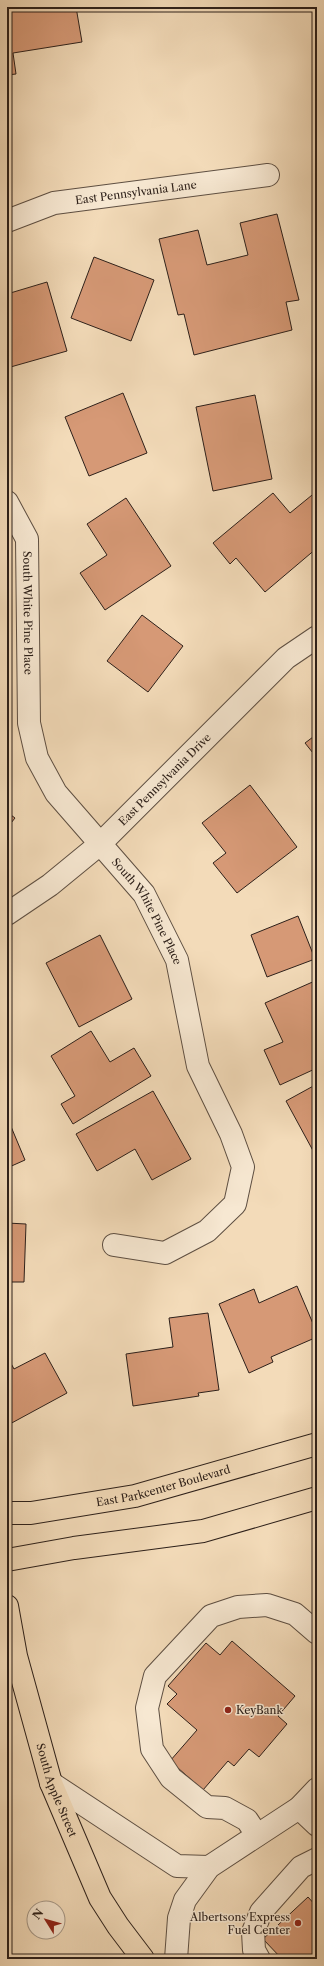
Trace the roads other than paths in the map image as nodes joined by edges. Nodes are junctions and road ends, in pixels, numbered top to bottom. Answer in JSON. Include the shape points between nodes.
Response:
{"nodes":[{"id":1,"x":268,"y":175,"type":"dead end"},
{"id":2,"x":7,"y":221,"type":"edge"},
{"id":3,"x":7,"y":502,"type":"edge"},
{"id":4,"x":317,"y":637,"type":"edge"},
{"id":5,"x":100,"y":844,"type":"junction"},
{"id":6,"x":7,"y":914,"type":"edge"},
{"id":7,"x":114,"y":1245,"type":"dead end"},
{"id":8,"x":317,"y":1444,"type":"edge"},
{"id":9,"x":317,"y":1498,"type":"edge"},
{"id":10,"x":7,"y":1514,"type":"edge"},
{"id":11,"x":7,"y":1560,"type":"edge"},
{"id":12,"x":7,"y":1606,"type":"edge"},
{"id":13,"x":317,"y":1633,"type":"edge"},
{"id":14,"x":51,"y":1783,"type":"junction"},
{"id":15,"x":317,"y":1789,"type":"edge"},
{"id":16,"x":299,"y":1808,"type":"junction"},
{"id":17,"x":317,"y":1825,"type":"edge"},
{"id":18,"x":258,"y":1835,"type":"junction"},
{"id":19,"x":317,"y":1859,"type":"edge"},
{"id":20,"x":209,"y":1867,"type":"junction"},
{"id":21,"x":144,"y":1959,"type":"edge"},
{"id":22,"x":176,"y":1959,"type":"edge"},
{"id":23,"x":259,"y":1959,"type":"edge"}],
"edges":[{"from":1,"to":2,"type":"street","name":"East Pennsylvania Lane","via":[[54,203]]},
{"from":3,"to":5,"type":"street","name":"South White Pine Place","via":[[27,539],[29,723],[37,758],[56,793]]},
{"from":4,"to":5,"type":"street","name":"East Pennsylvania Drive","via":[[286,658]]},
{"from":5,"to":6,"type":"street","name":"East Pennsylvania Drive","via":[[50,885]]},
{"from":5,"to":7,"type":"street","name":"South White Pine Place","via":[[144,894],[177,960],[198,1066],[243,1167],[234,1204],[207,1231],[165,1253]]},
{"from":8,"to":10,"type":"main road","name":"East Parkcenter Boulevard","via":[[135,1496],[31,1513]]},
{"from":9,"to":11,"type":"main road","via":[[203,1531],[74,1548]]},
{"from":12,"to":14,"type":"main road","name":"South Apple Street","via":[[16,1656]]},
{"from":13,"to":18,"type":"street","via":[[295,1614],[274,1607],[238,1607],[211,1616],[155,1676],[147,1708],[152,1749],[171,1778],[207,1806],[225,1808],[247,1820]]},
{"from":14,"to":20,"type":"street","via":[[177,1866]]},
{"from":14,"to":21,"type":"main road","name":"South Apple Street","via":[[100,1898]]},
{"from":15,"to":16,"type":"street"},
{"from":16,"to":17,"type":"street"},
{"from":16,"to":18,"type":"street"},
{"from":18,"to":20,"type":"street"},
{"from":19,"to":23,"type":"street","via":[[300,1867],[261,1912],[253,1932],[254,1950]]},
{"from":20,"to":22,"type":"street","via":[[185,1900],[179,1918]]}]}
